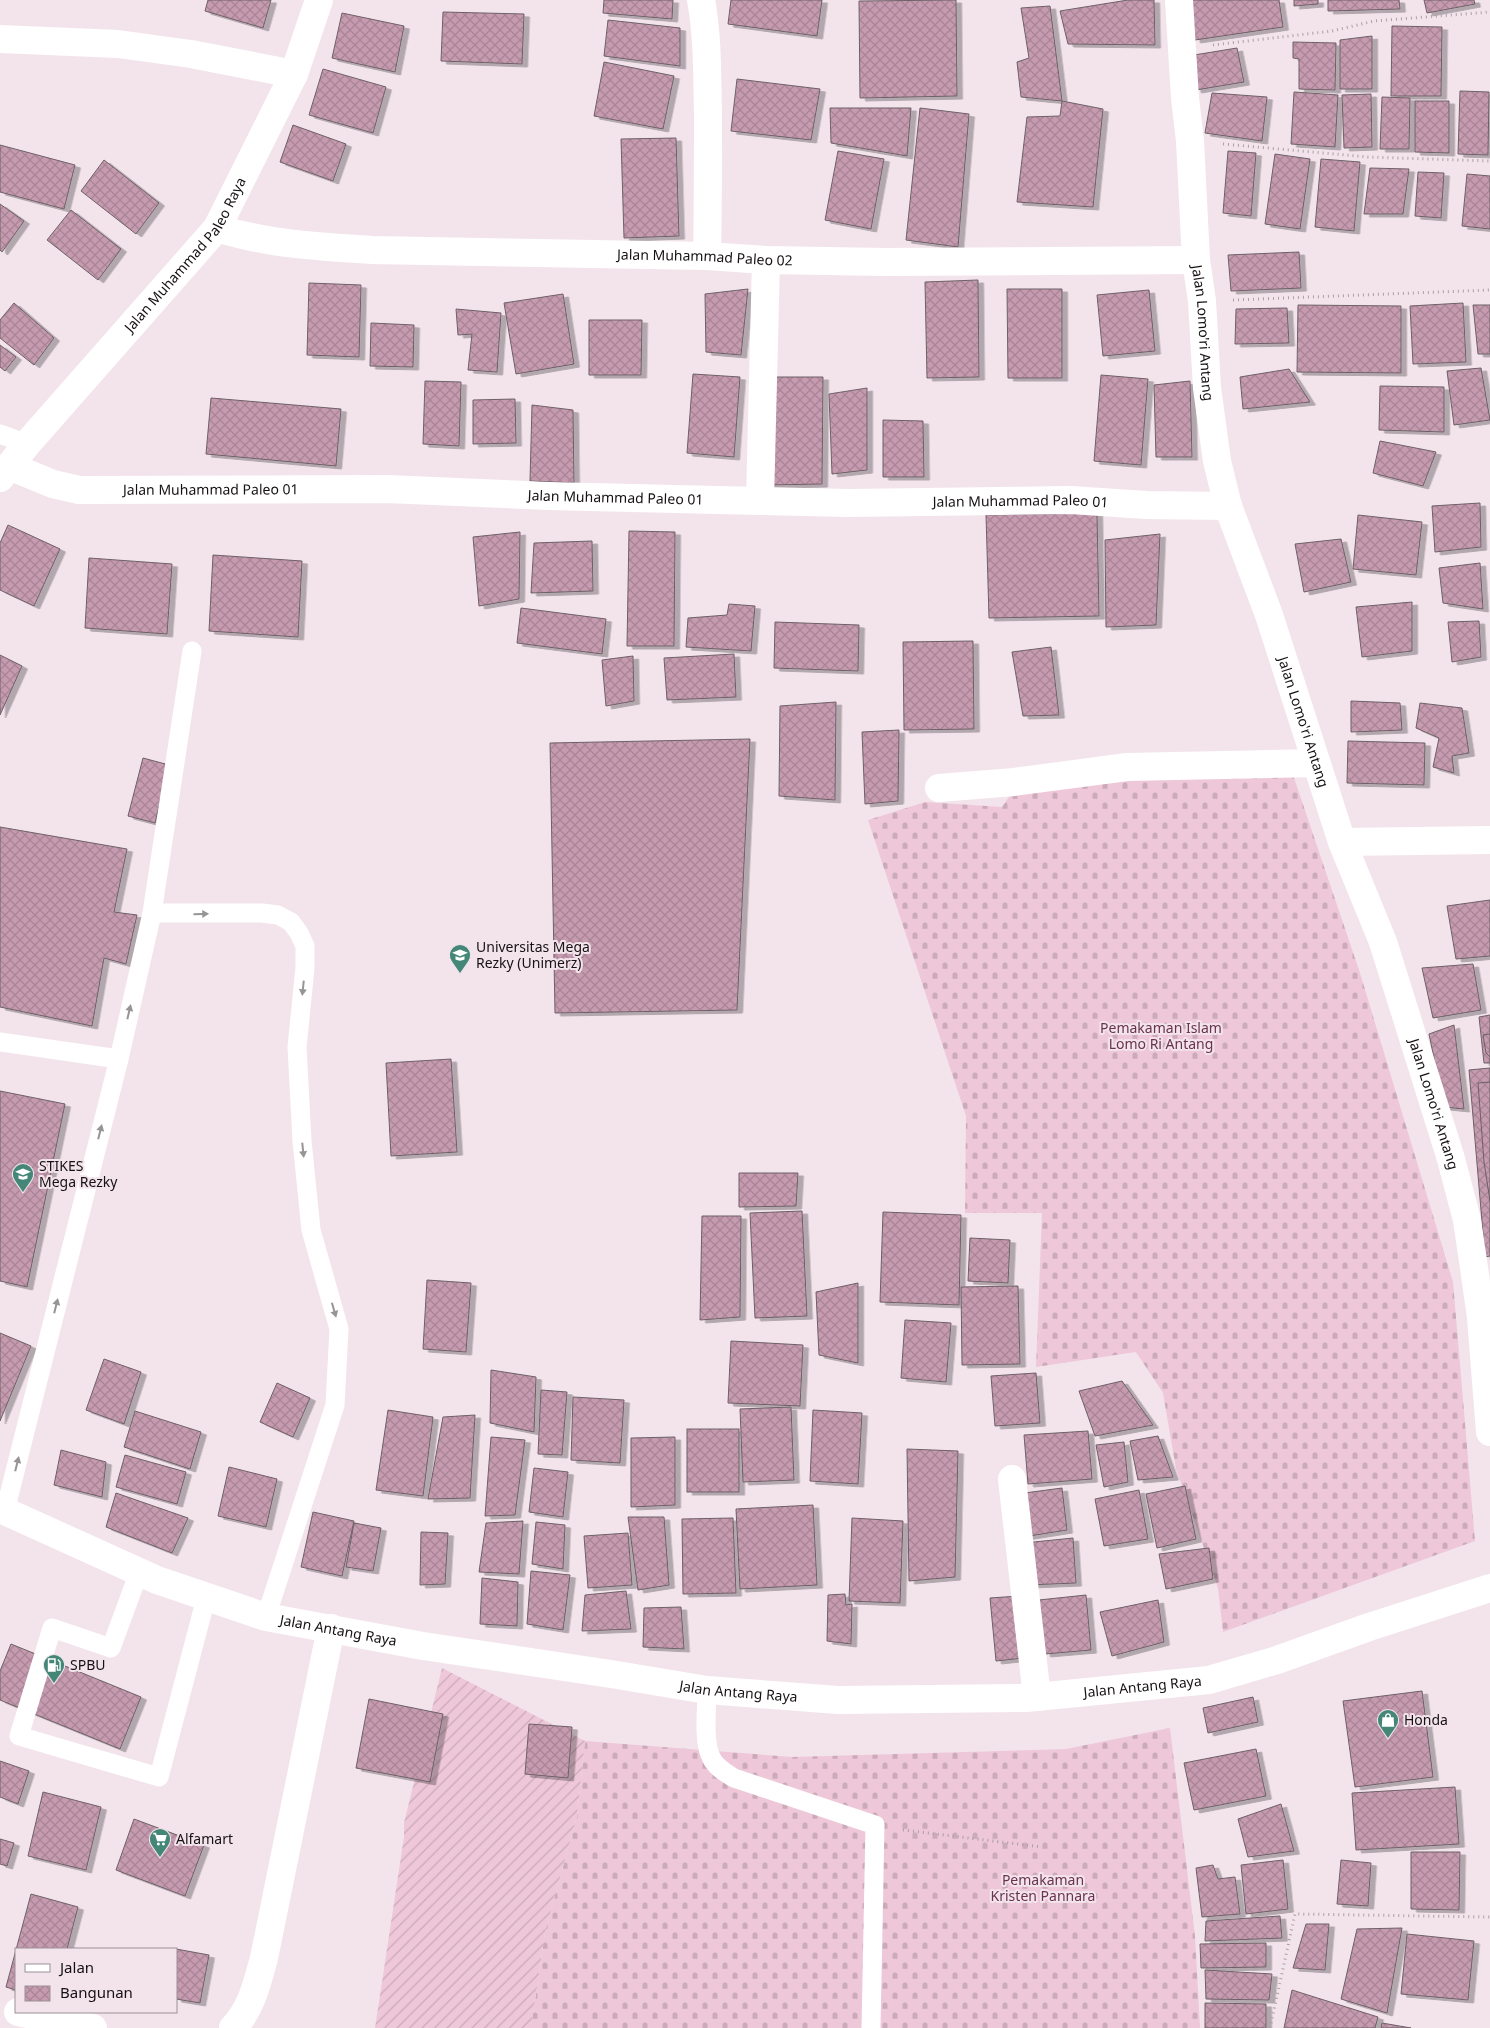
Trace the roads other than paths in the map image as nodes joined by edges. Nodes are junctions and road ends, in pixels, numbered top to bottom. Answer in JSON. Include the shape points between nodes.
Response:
{"nodes":[{"id":1,"x":319,"y":0,"type":"edge"},
{"id":2,"x":701,"y":0,"type":"edge"},
{"id":3,"x":1179,"y":0,"type":"edge"},
{"id":4,"x":0,"y":40,"type":"edge"},
{"id":5,"x":294,"y":74,"type":"junction"},
{"id":6,"x":217,"y":228,"type":"junction"},
{"id":7,"x":707,"y":256,"type":"junction"},
{"id":8,"x":766,"y":260,"type":"junction"},
{"id":9,"x":1196,"y":260,"type":"junction"},
{"id":10,"x":0,"y":434,"type":"edge"},
{"id":11,"x":27,"y":444,"type":"junction"},
{"id":12,"x":4,"y":472,"type":"edge"},
{"id":13,"x":760,"y":501,"type":"junction"},
{"id":14,"x":1228,"y":506,"type":"junction"},
{"id":15,"x":192,"y":651,"type":"dead end"},
{"id":16,"x":1316,"y":763,"type":"junction"},
{"id":17,"x":939,"y":788,"type":"dead end"},
{"id":18,"x":1490,"y":840,"type":"edge"},
{"id":19,"x":1342,"y":842,"type":"junction"},
{"id":20,"x":152,"y":913,"type":"junction"},
{"id":21,"x":0,"y":1042,"type":"edge"},
{"id":22,"x":119,"y":1059,"type":"junction"},
{"id":23,"x":1490,"y":1432,"type":"edge"},
{"id":24,"x":1012,"y":1479,"type":"dead end"},
{"id":25,"x":2,"y":1510,"type":"edge"},
{"id":26,"x":139,"y":1572,"type":"junction"},
{"id":27,"x":1490,"y":1588,"type":"edge"},
{"id":28,"x":206,"y":1598,"type":"junction"},
{"id":29,"x":266,"y":1617,"type":"junction"},
{"id":30,"x":331,"y":1628,"type":"junction"},
{"id":31,"x":707,"y":1690,"type":"junction"},
{"id":32,"x":1037,"y":1697,"type":"junction"},
{"id":33,"x":0,"y":2007,"type":"edge"},
{"id":34,"x":15,"y":2011,"type":"edge"},
{"id":35,"x":22,"y":2013,"type":"edge"},
{"id":36,"x":93,"y":2028,"type":"edge"},
{"id":37,"x":233,"y":2028,"type":"edge"},
{"id":38,"x":871,"y":2028,"type":"edge"}],
"edges":[{"from":1,"to":5,"type":"street","name":"Jalan Muhammad Paleo Raya"},
{"from":2,"to":7,"type":"street","via":[[708,65]]},
{"from":3,"to":9,"type":"street","name":"Jalan Lomo'ri Antang"},
{"from":4,"to":5,"type":"street","via":[[118,44]]},
{"from":5,"to":6,"type":"street","name":"Jalan Muhammad Paleo Raya"},
{"from":6,"to":7,"type":"street","name":"Jalan Muhammad Paleo 02","via":[[243,236],[336,248]]},
{"from":6,"to":11,"type":"street","name":"Jalan Muhammad Paleo Raya"},
{"from":7,"to":8,"type":"street","name":"Jalan Muhammad Paleo 02"},
{"from":8,"to":9,"type":"street","name":"Jalan Muhammad Paleo 02"},
{"from":8,"to":13,"type":"street"},
{"from":9,"to":14,"type":"street","name":"Jalan Lomo'ri Antang","via":[[1202,301],[1206,388],[1217,462]]},
{"from":10,"to":11,"type":"lane"},
{"from":11,"to":12,"type":"street","name":"Jalan Muhammad Paleo Raya"},
{"from":12,"to":13,"type":"street","name":"Jalan Muhammad Paleo 01","via":[[79,490],[387,488]]},
{"from":13,"to":14,"type":"street","name":"Jalan Muhammad Paleo 01","via":[[1071,500]]},
{"from":14,"to":16,"type":"street","name":"Jalan Lomo'ri Antang","via":[[1269,615]]},
{"from":15,"to":20,"type":"lane"},
{"from":16,"to":17,"type":"street","via":[[1128,767]]},
{"from":16,"to":19,"type":"street","name":"Jalan Lomo'ri Antang"},
{"from":18,"to":19,"type":"street"},
{"from":19,"to":23,"type":"street","name":"Jalan Lomo'ri Antang","via":[[1383,942],[1443,1131],[1467,1220],[1481,1317]]},
{"from":22,"to":20,"type":"lane","one_way":true},
{"from":20,"to":29,"type":"lane","one_way":true,"via":[[262,912],[278,915],[291,922],[305,946],[297,1047],[302,1141],[311,1230],[339,1329],[335,1405]]},
{"from":21,"to":22,"type":"lane"},
{"from":25,"to":22,"type":"lane","one_way":true},
{"from":24,"to":32,"type":"street"},
{"from":25,"to":26,"type":"street","name":"Jalan Antang Raya"},
{"from":26,"to":28,"type":"street","name":"Jalan Antang Raya"},
{"from":26,"to":28,"type":"lane","via":[[110,1648],[52,1628],[19,1736],[159,1777]]},
{"from":27,"to":32,"type":"street","name":"Jalan Antang Raya","via":[[1209,1680]]},
{"from":28,"to":29,"type":"street","name":"Jalan Antang Raya"},
{"from":29,"to":30,"type":"street","name":"Jalan Antang Raya"},
{"from":30,"to":31,"type":"street","name":"Jalan Antang Raya","via":[[423,1646]]},
{"from":30,"to":37,"type":"street","via":[[264,1958],[256,1990],[243,2017]]},
{"from":31,"to":32,"type":"street","name":"Jalan Antang Raya","via":[[838,1700]]},
{"from":31,"to":38,"type":"lane","via":[[707,1741],[711,1758],[720,1769],[734,1778],[875,1824]]},
{"from":33,"to":34,"type":"street"},
{"from":35,"to":36,"type":"street"}]}
